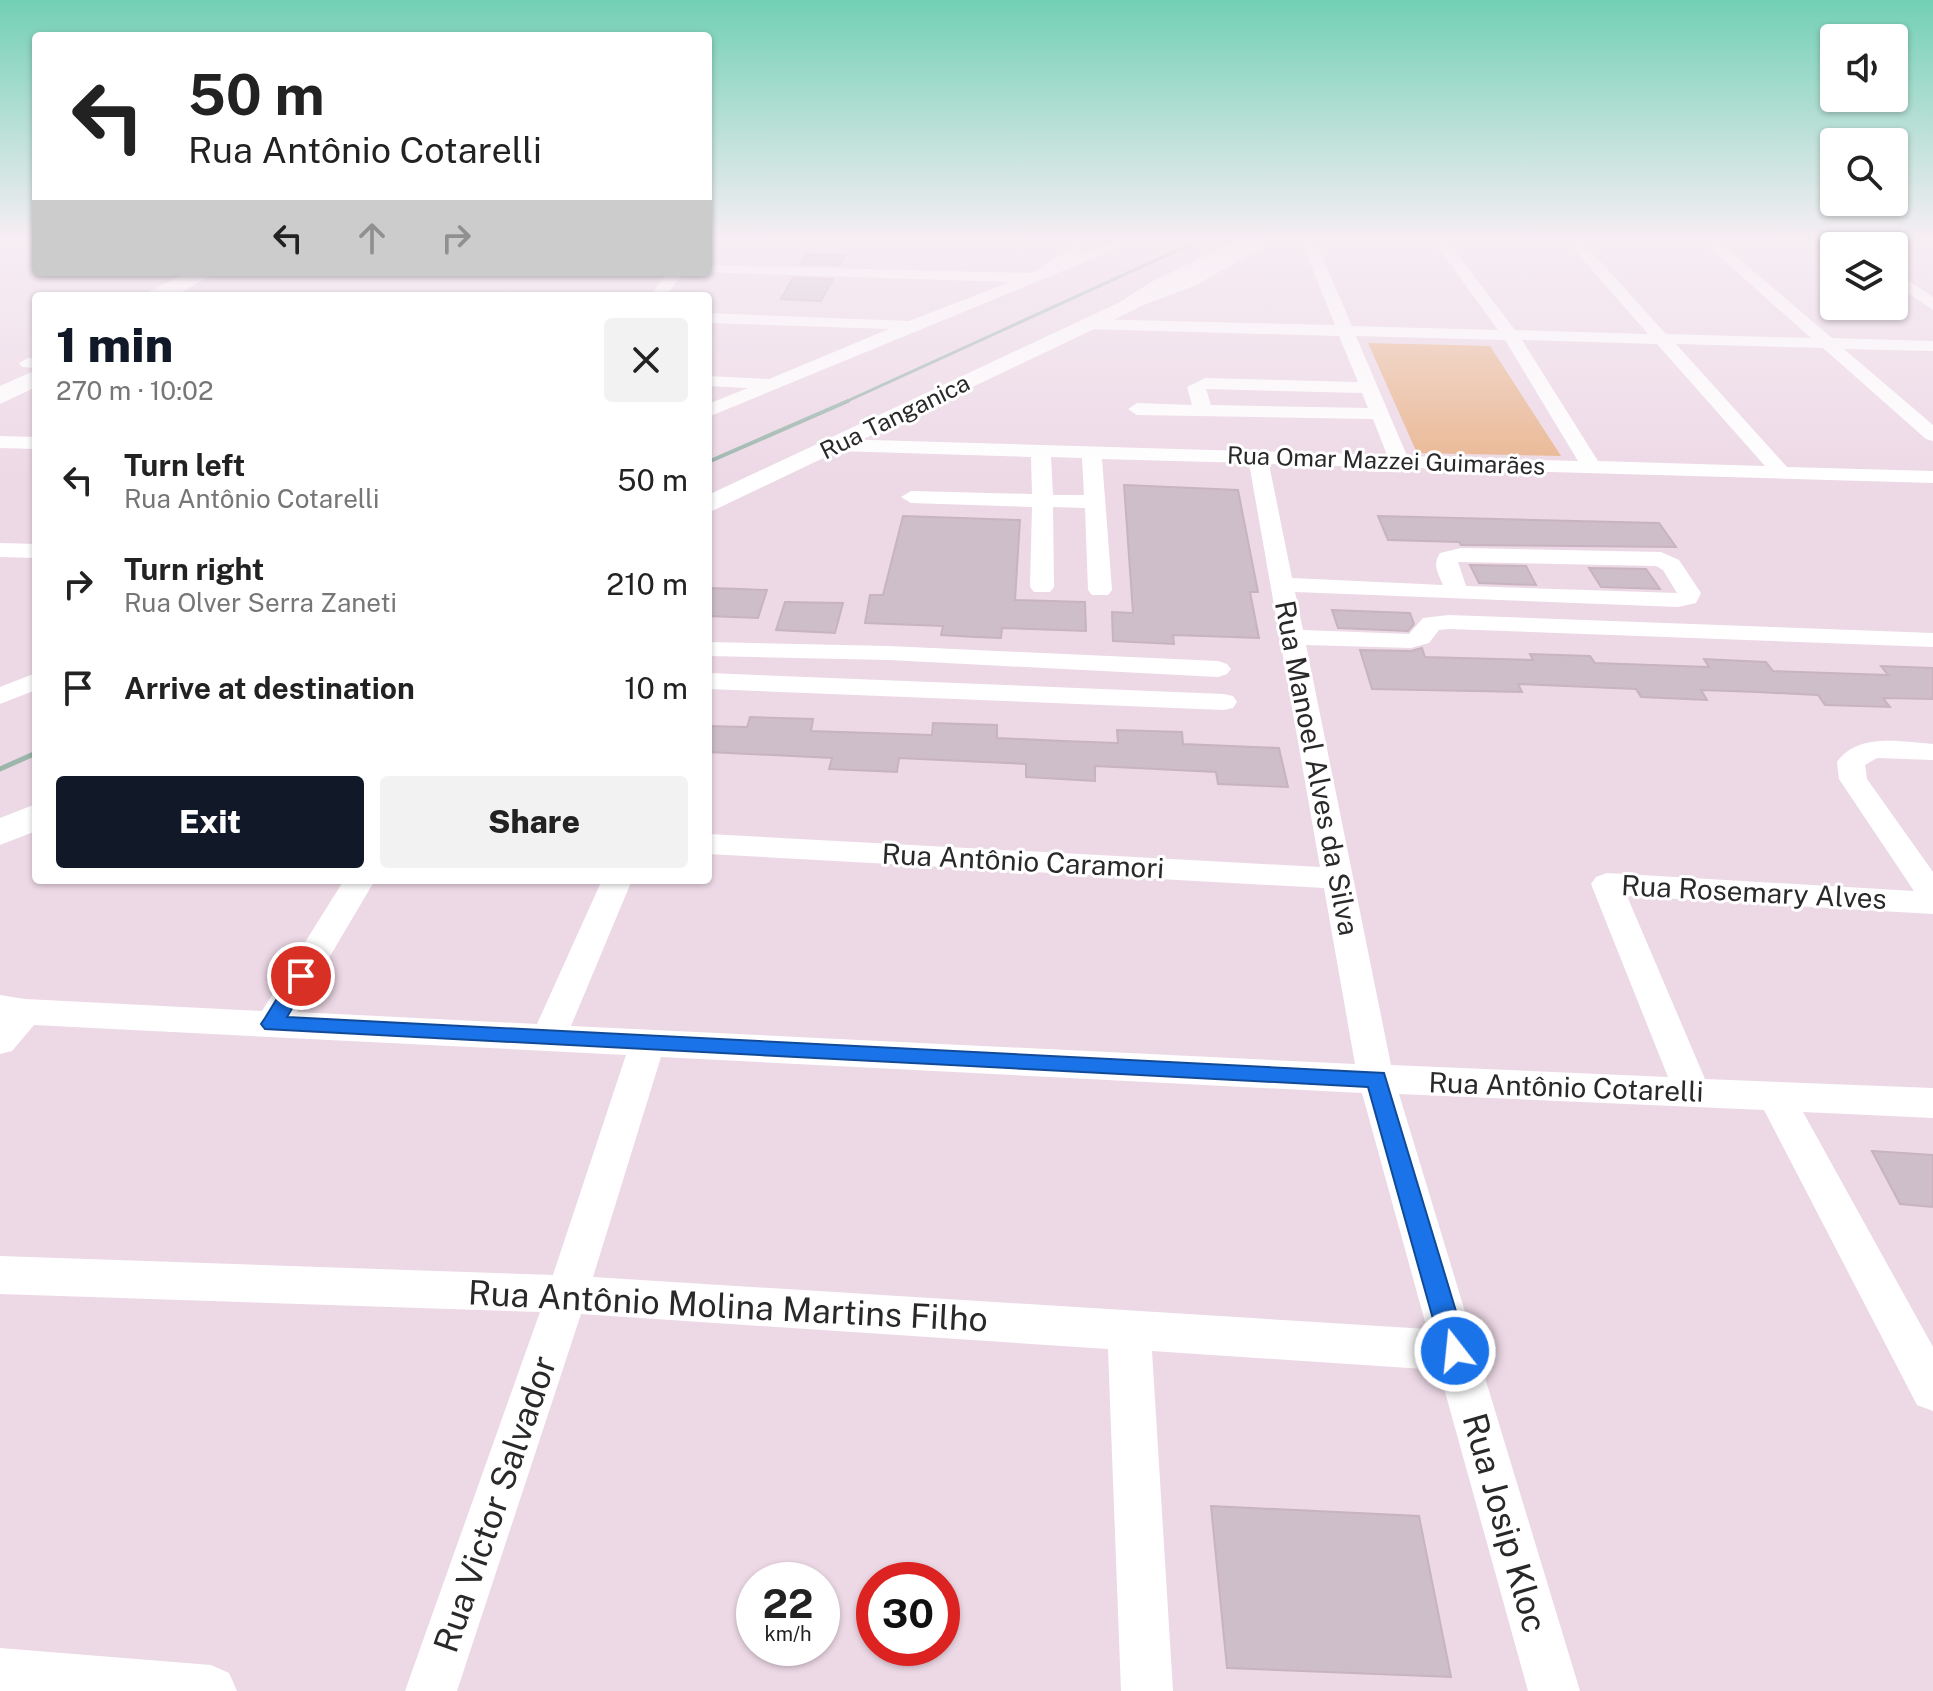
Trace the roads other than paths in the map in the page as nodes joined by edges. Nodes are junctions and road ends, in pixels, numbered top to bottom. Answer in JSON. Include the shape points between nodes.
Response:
{"nodes":[{"id":1,"x":735,"y":319,"type":"edge"},
{"id":2,"x":930,"y":319,"type":"edge"},
{"id":3,"x":1098,"y":319,"type":"edge"},
{"id":4,"x":1340,"y":319,"type":"edge"},
{"id":5,"x":1498,"y":319,"type":"edge"},
{"id":6,"x":1644,"y":319,"type":"edge"},
{"id":7,"x":1799,"y":319,"type":"edge"},
{"id":8,"x":1087,"y":324,"type":"junction"},
{"id":9,"x":914,"y":325,"type":"junction"},
{"id":10,"x":1346,"y":332,"type":"junction"},
{"id":11,"x":1511,"y":336,"type":"junction"},
{"id":12,"x":1663,"y":340,"type":"junction"},
{"id":13,"x":1828,"y":344,"type":"junction"},
{"id":14,"x":1933,"y":346,"type":"edge"},
{"id":15,"x":32,"y":366,"type":"edge"},
{"id":16,"x":32,"y":367,"type":"edge"},
{"id":17,"x":0,"y":377,"type":"edge"},
{"id":18,"x":712,"y":381,"type":"edge"},
{"id":19,"x":774,"y":383,"type":"junction"},
{"id":20,"x":1369,"y":388,"type":"junction"},
{"id":21,"x":0,"y":396,"type":"edge"},
{"id":22,"x":712,"y":409,"type":"edge"},
{"id":23,"x":1137,"y":409,"type":"dead end"},
{"id":24,"x":1203,"y":410,"type":"junction"},
{"id":25,"x":1380,"y":414,"type":"junction"},
{"id":26,"x":1933,"y":435,"type":"edge"},
{"id":27,"x":0,"y":442,"type":"edge"},
{"id":28,"x":32,"y":443,"type":"edge"},
{"id":29,"x":838,"y":445,"type":"junction"},
{"id":30,"x":1040,"y":451,"type":"junction"},
{"id":31,"x":1092,"y":453,"type":"junction"},
{"id":32,"x":1258,"y":458,"type":"junction"},
{"id":33,"x":1400,"y":462,"type":"junction"},
{"id":34,"x":1592,"y":467,"type":"junction"},
{"id":35,"x":1782,"y":473,"type":"junction"},
{"id":36,"x":1933,"y":477,"type":"edge"},
{"id":37,"x":911,"y":497,"type":"dead end"},
{"id":38,"x":1040,"y":500,"type":"junction"},
{"id":39,"x":1095,"y":502,"type":"junction"},
{"id":40,"x":712,"y":503,"type":"edge"},
{"id":41,"x":0,"y":550,"type":"edge"},
{"id":42,"x":32,"y":551,"type":"edge"},
{"id":43,"x":1282,"y":584,"type":"junction"},
{"id":44,"x":1042,"y":587,"type":"dead end"},
{"id":45,"x":1100,"y":590,"type":"dead end"},
{"id":46,"x":1457,"y":592,"type":"junction"},
{"id":47,"x":1292,"y":637,"type":"junction"},
{"id":48,"x":1933,"y":640,"type":"edge"},
{"id":49,"x":712,"y":649,"type":"edge"},
{"id":50,"x":1218,"y":669,"type":"dead end"},
{"id":51,"x":712,"y":681,"type":"edge"},
{"id":52,"x":32,"y":683,"type":"edge"},
{"id":53,"x":0,"y":696,"type":"edge"},
{"id":54,"x":1224,"y":702,"type":"dead end"},
{"id":55,"x":1933,"y":752,"type":"edge"},
{"id":56,"x":32,"y":818,"type":"edge"},
{"id":57,"x":0,"y":833,"type":"edge"},
{"id":58,"x":712,"y":844,"type":"edge"},
{"id":59,"x":1338,"y":878,"type":"junction"},
{"id":60,"x":358,"y":884,"type":"edge"},
{"id":61,"x":615,"y":884,"type":"edge"},
{"id":62,"x":1933,"y":895,"type":"edge"},
{"id":63,"x":1933,"y":903,"type":"edge"},
{"id":64,"x":13,"y":1010,"type":"edge"},
{"id":65,"x":272,"y":1024,"type":"junction"},
{"id":66,"x":549,"y":1037,"type":"junction"},
{"id":67,"x":0,"y":1041,"type":"edge"},
{"id":68,"x":648,"y":1042,"type":"junction"},
{"id":69,"x":1376,"y":1079,"type":"junction"},
{"id":70,"x":1692,"y":1092,"type":"junction"},
{"id":71,"x":1775,"y":1096,"type":"junction"},
{"id":72,"x":1933,"y":1103,"type":"edge"},
{"id":73,"x":0,"y":1275,"type":"edge"},
{"id":74,"x":567,"y":1294,"type":"junction"},
{"id":75,"x":1129,"y":1330,"type":"junction"},
{"id":76,"x":1455,"y":1351,"type":"junction"},
{"id":77,"x":1933,"y":1390,"type":"edge"},
{"id":78,"x":0,"y":1674,"type":"edge"},
{"id":79,"x":211,"y":1691,"type":"edge"},
{"id":80,"x":431,"y":1691,"type":"edge"},
{"id":81,"x":1147,"y":1691,"type":"edge"},
{"id":82,"x":1554,"y":1691,"type":"edge"}],
"edges":[{"from":1,"to":9,"type":"street"},
{"from":2,"to":9,"type":"street"},
{"from":3,"to":8,"type":"street","name":"Rua Tanganica"},
{"from":4,"to":10,"type":"street"},
{"from":5,"to":11,"type":"street"},
{"from":6,"to":12,"type":"street"},
{"from":7,"to":13,"type":"street"},
{"from":8,"to":10,"type":"street"},
{"from":8,"to":29,"type":"street","name":"Rua Tanganica"},
{"from":9,"to":19,"type":"street"},
{"from":10,"to":11,"type":"street"},
{"from":10,"to":20,"type":"street"},
{"from":11,"to":12,"type":"street"},
{"from":11,"to":34,"type":"street"},
{"from":12,"to":13,"type":"street"},
{"from":12,"to":35,"type":"street"},
{"from":13,"to":14,"type":"street"},
{"from":13,"to":26,"type":"street"},
{"from":15,"to":17,"type":"main road"},
{"from":16,"to":21,"type":"main road"},
{"from":18,"to":19,"type":"street"},
{"from":19,"to":22,"type":"street"},
{"from":20,"to":24,"type":"street","via":[[1205,383],[1196,387]]},
{"from":20,"to":25,"type":"street"},
{"from":23,"to":24,"type":"street"},
{"from":24,"to":25,"type":"street"},
{"from":25,"to":33,"type":"street"},
{"from":27,"to":28,"type":"street"},
{"from":29,"to":30,"type":"street","name":"Rua Omar Mazzei Guimarães"},
{"from":29,"to":40,"type":"street","name":"Rua Tanganica"},
{"from":30,"to":31,"type":"street","name":"Rua Omar Mazzei Guimarães"},
{"from":30,"to":38,"type":"street"},
{"from":31,"to":32,"type":"street","name":"Rua Omar Mazzei Guimarães"},
{"from":31,"to":39,"type":"street"},
{"from":32,"to":33,"type":"street","name":"Rua Omar Mazzei Guimarães"},
{"from":32,"to":43,"type":"street","name":"Rua Manoel Alves da Silva"},
{"from":33,"to":34,"type":"street","name":"Rua Omar Mazzei Guimarães"},
{"from":34,"to":35,"type":"street","name":"Rua Omar Mazzei Guimarães"},
{"from":35,"to":36,"type":"street","name":"Rua Omar Mazzei Guimarães"},
{"from":37,"to":38,"type":"street"},
{"from":38,"to":39,"type":"street"},
{"from":38,"to":44,"type":"street"},
{"from":39,"to":45,"type":"street"},
{"from":41,"to":42,"type":"street"},
{"from":43,"to":46,"type":"street"},
{"from":43,"to":47,"type":"street","name":"Rua Manoel Alves da Silva"},
{"from":46,"to":46,"type":"street","via":[[1678,600],[1689,593],[1661,559],[1461,555],[1448,558],[1446,565]]},
{"from":47,"to":48,"type":"street","via":[[1411,641],[1432,623],[1449,622]]},
{"from":47,"to":59,"type":"street","name":"Rua Manoel Alves da Silva"},
{"from":49,"to":50,"type":"street"},
{"from":51,"to":54,"type":"street"},
{"from":52,"to":53,"type":"street"},
{"from":55,"to":62,"type":"street","via":[[1872,749],[1851,762],[1853,779]]},
{"from":56,"to":57,"type":"street"},
{"from":58,"to":59,"type":"street","name":"Rua Antônio Caramori"},
{"from":59,"to":69,"type":"street","name":"Rua Manoel Alves da Silva"},
{"from":60,"to":65,"type":"street"},
{"from":61,"to":66,"type":"street"},
{"from":63,"to":70,"type":"street","name":"Rua Rosemary Alves","via":[[1607,884]]},
{"from":64,"to":65,"type":"street","name":"Rua Antônio Cotarelli"},
{"from":64,"to":67,"type":"street"},
{"from":65,"to":66,"type":"street","name":"Rua Antônio Cotarelli"},
{"from":66,"to":68,"type":"street","name":"Rua Antônio Cotarelli"},
{"from":68,"to":69,"type":"street","name":"Rua Antônio Cotarelli"},
{"from":68,"to":74,"type":"street","name":"Rua Victor Salvador"},
{"from":69,"to":70,"type":"street","name":"Rua Antônio Cotarelli"},
{"from":69,"to":76,"type":"street","name":"Rua Josip Kloc"},
{"from":70,"to":71,"type":"street","name":"Rua Antônio Cotarelli"},
{"from":71,"to":72,"type":"street","name":"Rua Antônio Cotarelli"},
{"from":71,"to":77,"type":"street"},
{"from":73,"to":74,"type":"street","name":"Rua Antônio Molina Martins Filho"},
{"from":74,"to":75,"type":"street","name":"Rua Antônio Molina Martins Filho"},
{"from":74,"to":80,"type":"street","name":"Rua Victor Salvador"},
{"from":75,"to":76,"type":"street","name":"Rua Antônio Molina Martins Filho"},
{"from":75,"to":81,"type":"street"},
{"from":76,"to":82,"type":"street","name":"Rua Josip Kloc"},
{"from":78,"to":79,"type":"street"}]}
